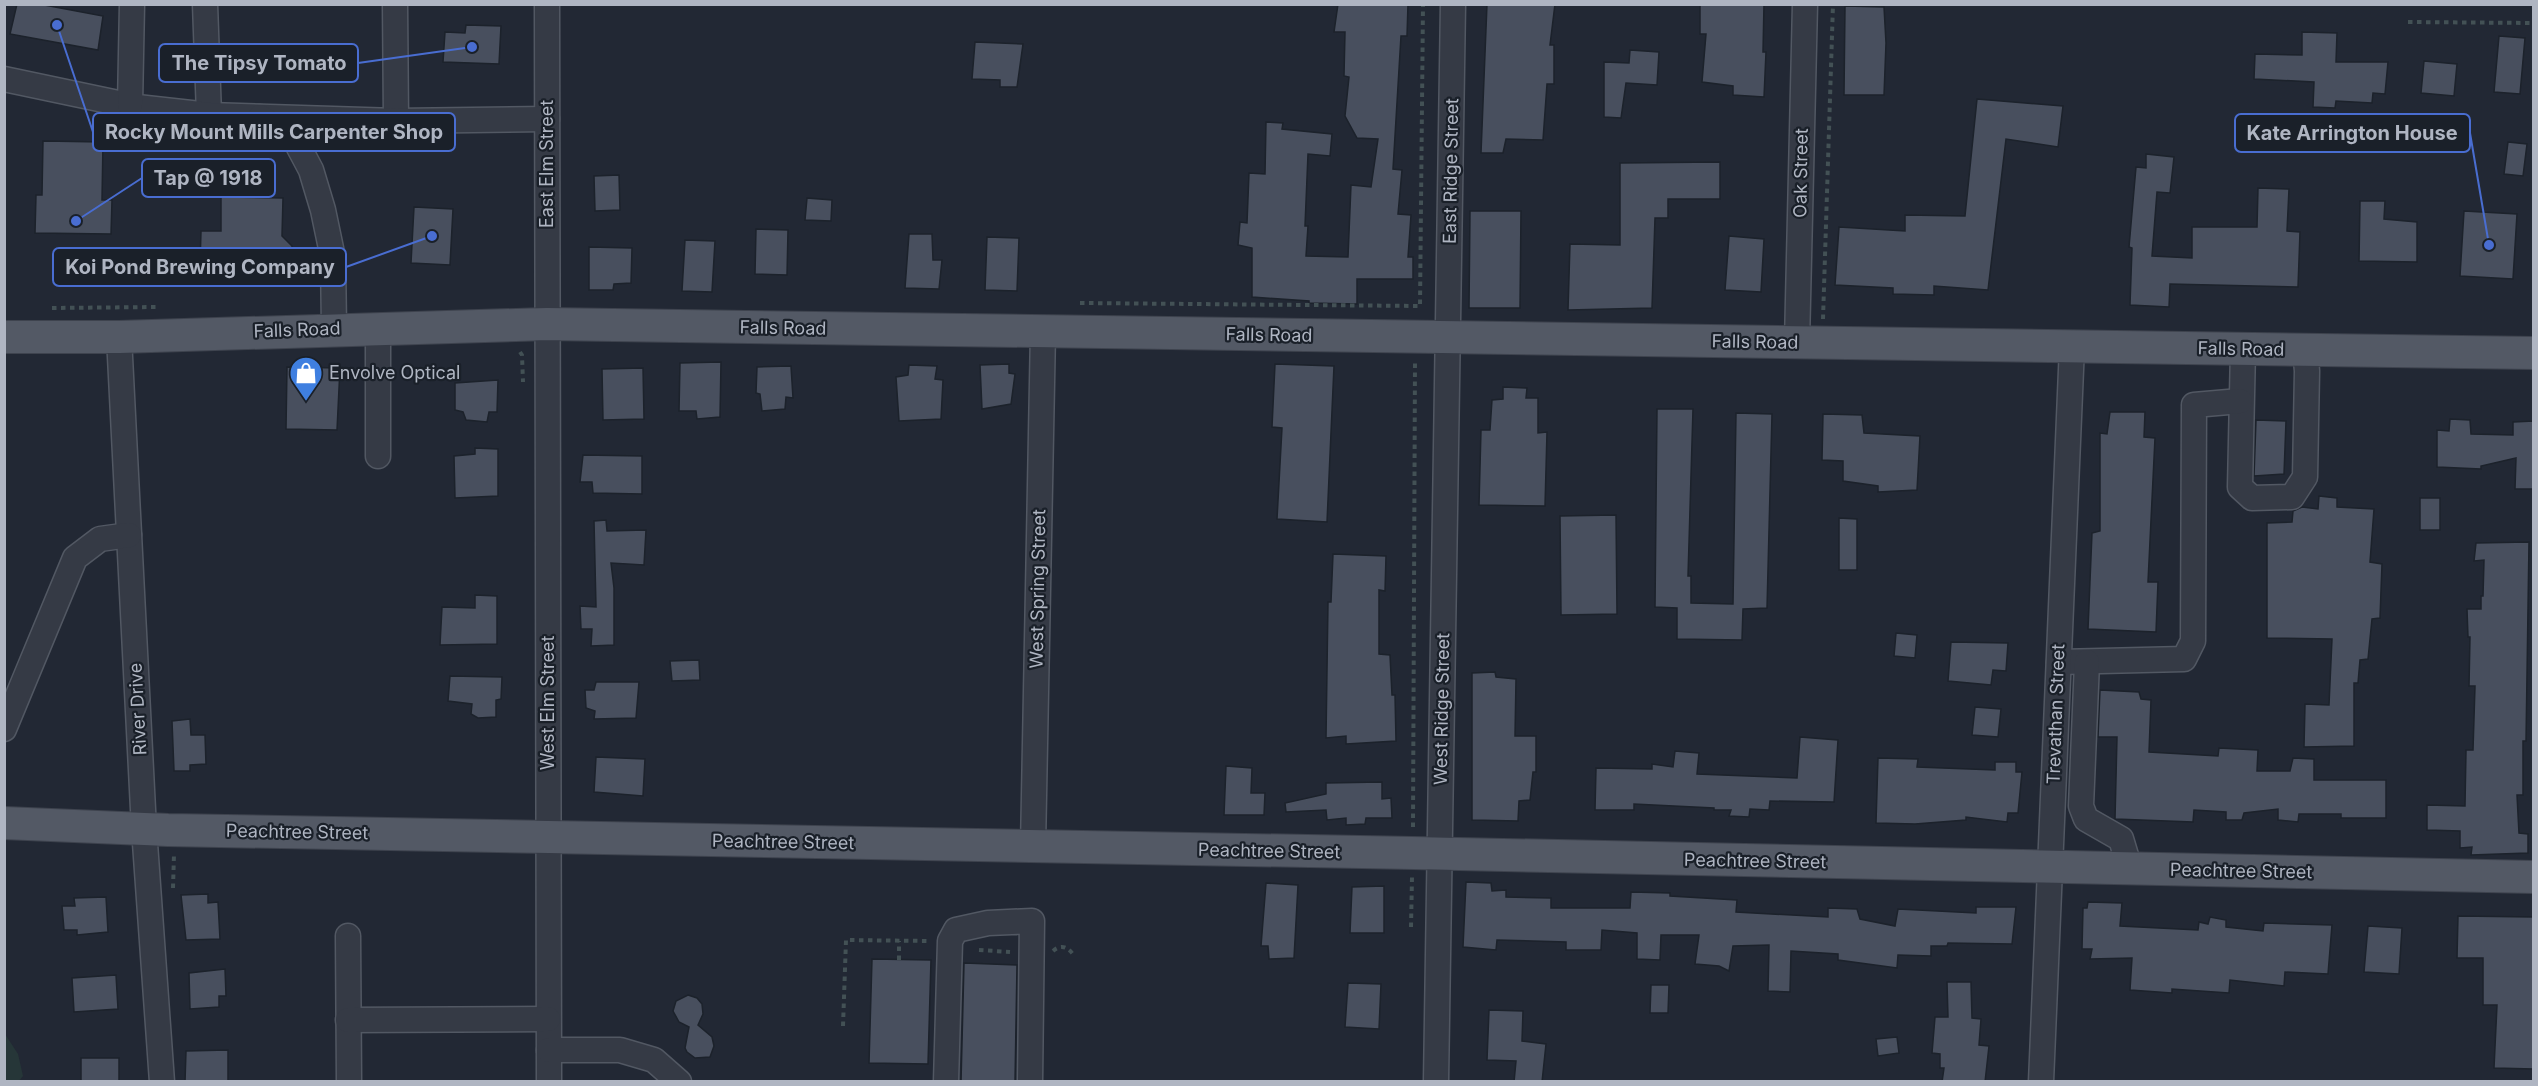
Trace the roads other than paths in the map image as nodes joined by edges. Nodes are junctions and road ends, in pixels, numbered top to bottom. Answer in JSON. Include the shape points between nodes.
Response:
{"nodes":[{"id":1,"x":205,"y":4,"type":"edge"},
{"id":2,"x":395,"y":4,"type":"edge"},
{"id":3,"x":547,"y":4,"type":"edge"},
{"id":4,"x":1453,"y":4,"type":"edge"},
{"id":5,"x":1805,"y":4,"type":"edge"},
{"id":6,"x":129,"y":5,"type":"edge"},
{"id":7,"x":4,"y":79,"type":"edge"},
{"id":8,"x":130,"y":105,"type":"junction"},
{"id":9,"x":209,"y":115,"type":"junction"},
{"id":10,"x":260,"y":117,"type":"junction"},
{"id":11,"x":547,"y":119,"type":"junction"},
{"id":12,"x":396,"y":121,"type":"junction"},
{"id":13,"x":548,"y":324,"type":"junction"},
{"id":14,"x":378,"y":328,"type":"junction"},
{"id":15,"x":334,"y":329,"type":"junction"},
{"id":16,"x":1043,"y":331,"type":"junction"},
{"id":17,"x":4,"y":337,"type":"edge"},
{"id":18,"x":119,"y":337,"type":"junction"},
{"id":19,"x":1448,"y":337,"type":"junction"},
{"id":20,"x":1797,"y":342,"type":"junction"},
{"id":21,"x":2072,"y":346,"type":"junction"},
{"id":22,"x":2243,"y":349,"type":"junction"},
{"id":23,"x":2305,"y":350,"type":"junction"},
{"id":24,"x":2534,"y":353,"type":"edge"},
{"id":25,"x":2240,"y":401,"type":"junction"},
{"id":26,"x":378,"y":456,"type":"dead end"},
{"id":27,"x":129,"y":535,"type":"junction"},
{"id":28,"x":2059,"y":662,"type":"junction"},
{"id":29,"x":2087,"y":662,"type":"junction"},
{"id":30,"x":4,"y":729,"type":"edge"},
{"id":31,"x":2056,"y":737,"type":"junction"},
{"id":32,"x":2084,"y":737,"type":"junction"},
{"id":33,"x":4,"y":823,"type":"edge"},
{"id":34,"x":144,"y":829,"type":"junction"},
{"id":35,"x":548,"y":837,"type":"junction"},
{"id":36,"x":1033,"y":847,"type":"junction"},
{"id":37,"x":1426,"y":853,"type":"junction"},
{"id":38,"x":2050,"y":867,"type":"junction"},
{"id":39,"x":2130,"y":869,"type":"junction"},
{"id":40,"x":2534,"y":877,"type":"edge"},
{"id":41,"x":348,"y":936,"type":"dead end"},
{"id":42,"x":548,"y":1018,"type":"junction"},
{"id":43,"x":348,"y":1020,"type":"junction"},
{"id":44,"x":549,"y":1050,"type":"junction"},
{"id":45,"x":162,"y":1082,"type":"edge"},
{"id":46,"x":349,"y":1082,"type":"edge"},
{"id":47,"x":549,"y":1082,"type":"edge"},
{"id":48,"x":679,"y":1082,"type":"edge"},
{"id":49,"x":946,"y":1082,"type":"edge"},
{"id":50,"x":1030,"y":1082,"type":"edge"},
{"id":51,"x":1436,"y":1082,"type":"edge"},
{"id":52,"x":2041,"y":1082,"type":"edge"}],
"edges":[{"from":1,"to":9,"type":"street"},
{"from":2,"to":12,"type":"street"},
{"from":3,"to":11,"type":"street","name":"East Elm Street"},
{"from":4,"to":19,"type":"street","name":"East Ridge Street"},
{"from":5,"to":20,"type":"street","name":"Oak Street"},
{"from":6,"to":8,"type":"street"},
{"from":7,"to":8,"type":"street"},
{"from":8,"to":9,"type":"street"},
{"from":9,"to":10,"type":"street"},
{"from":10,"to":12,"type":"street"},
{"from":10,"to":15,"type":"street","via":[[294,138],[311,170],[333,258]]},
{"from":11,"to":12,"type":"street"},
{"from":11,"to":13,"type":"street","name":"East Elm Street"},
{"from":13,"to":14,"type":"main road","name":"Falls Road"},
{"from":13,"to":16,"type":"main road","name":"Falls Road"},
{"from":13,"to":35,"type":"street","name":"West Elm Street"},
{"from":14,"to":15,"type":"main road","name":"Falls Road"},
{"from":14,"to":26,"type":"street"},
{"from":15,"to":18,"type":"main road","name":"Falls Road"},
{"from":16,"to":19,"type":"main road","name":"Falls Road"},
{"from":16,"to":36,"type":"street","name":"West Spring Street"},
{"from":17,"to":18,"type":"main road","name":"Falls Road"},
{"from":18,"to":27,"type":"street","name":"River Drive"},
{"from":19,"to":20,"type":"main road","name":"Falls Road"},
{"from":19,"to":37,"type":"street","name":"West Ridge Street"},
{"from":20,"to":21,"type":"main road","name":"Falls Road"},
{"from":21,"to":22,"type":"main road","name":"Falls Road"},
{"from":21,"to":28,"type":"street","name":"Trevathan Street"},
{"from":22,"to":23,"type":"main road","name":"Falls Road"},
{"from":22,"to":25,"type":"street"},
{"from":23,"to":24,"type":"main road","name":"Falls Road"},
{"from":23,"to":25,"type":"street","via":[[2304,477],[2292,497],[2252,498],[2240,487]]},
{"from":25,"to":29,"type":"street","via":[[2194,405],[2193,641],[2184,659]]},
{"from":27,"to":30,"type":"street","via":[[99,539],[75,558]]},
{"from":27,"to":34,"type":"street","name":"River Drive"},
{"from":28,"to":29,"type":"street"},
{"from":28,"to":31,"type":"street","name":"Trevathan Street"},
{"from":29,"to":32,"type":"street"},
{"from":31,"to":32,"type":"street"},
{"from":31,"to":38,"type":"street","name":"Trevathan Street"},
{"from":32,"to":39,"type":"street","via":[[2081,806],[2086,819],[2121,839]]},
{"from":33,"to":34,"type":"main road","name":"Peachtree Street"},
{"from":34,"to":35,"type":"main road","name":"Peachtree Street"},
{"from":34,"to":45,"type":"street","name":"River Drive"},
{"from":35,"to":36,"type":"main road","name":"Peachtree Street"},
{"from":35,"to":42,"type":"street","name":"West Elm Street"},
{"from":36,"to":37,"type":"main road","name":"Peachtree Street"},
{"from":37,"to":38,"type":"main road","name":"Peachtree Street"},
{"from":37,"to":51,"type":"street","name":"West Ridge Street"},
{"from":38,"to":39,"type":"main road","name":"Peachtree Street"},
{"from":38,"to":52,"type":"street","name":"Trevathan Street"},
{"from":39,"to":40,"type":"main road","name":"Peachtree Street"},
{"from":41,"to":43,"type":"street"},
{"from":42,"to":43,"type":"street"},
{"from":42,"to":44,"type":"street","name":"West Elm Street"},
{"from":43,"to":46,"type":"street"},
{"from":44,"to":47,"type":"street","name":"West Elm Street"},
{"from":44,"to":48,"type":"street","via":[[620,1050],[654,1060]]},
{"from":49,"to":50,"type":"street","via":[[950,941],[956,930],[988,923],[1032,921]]}]}
